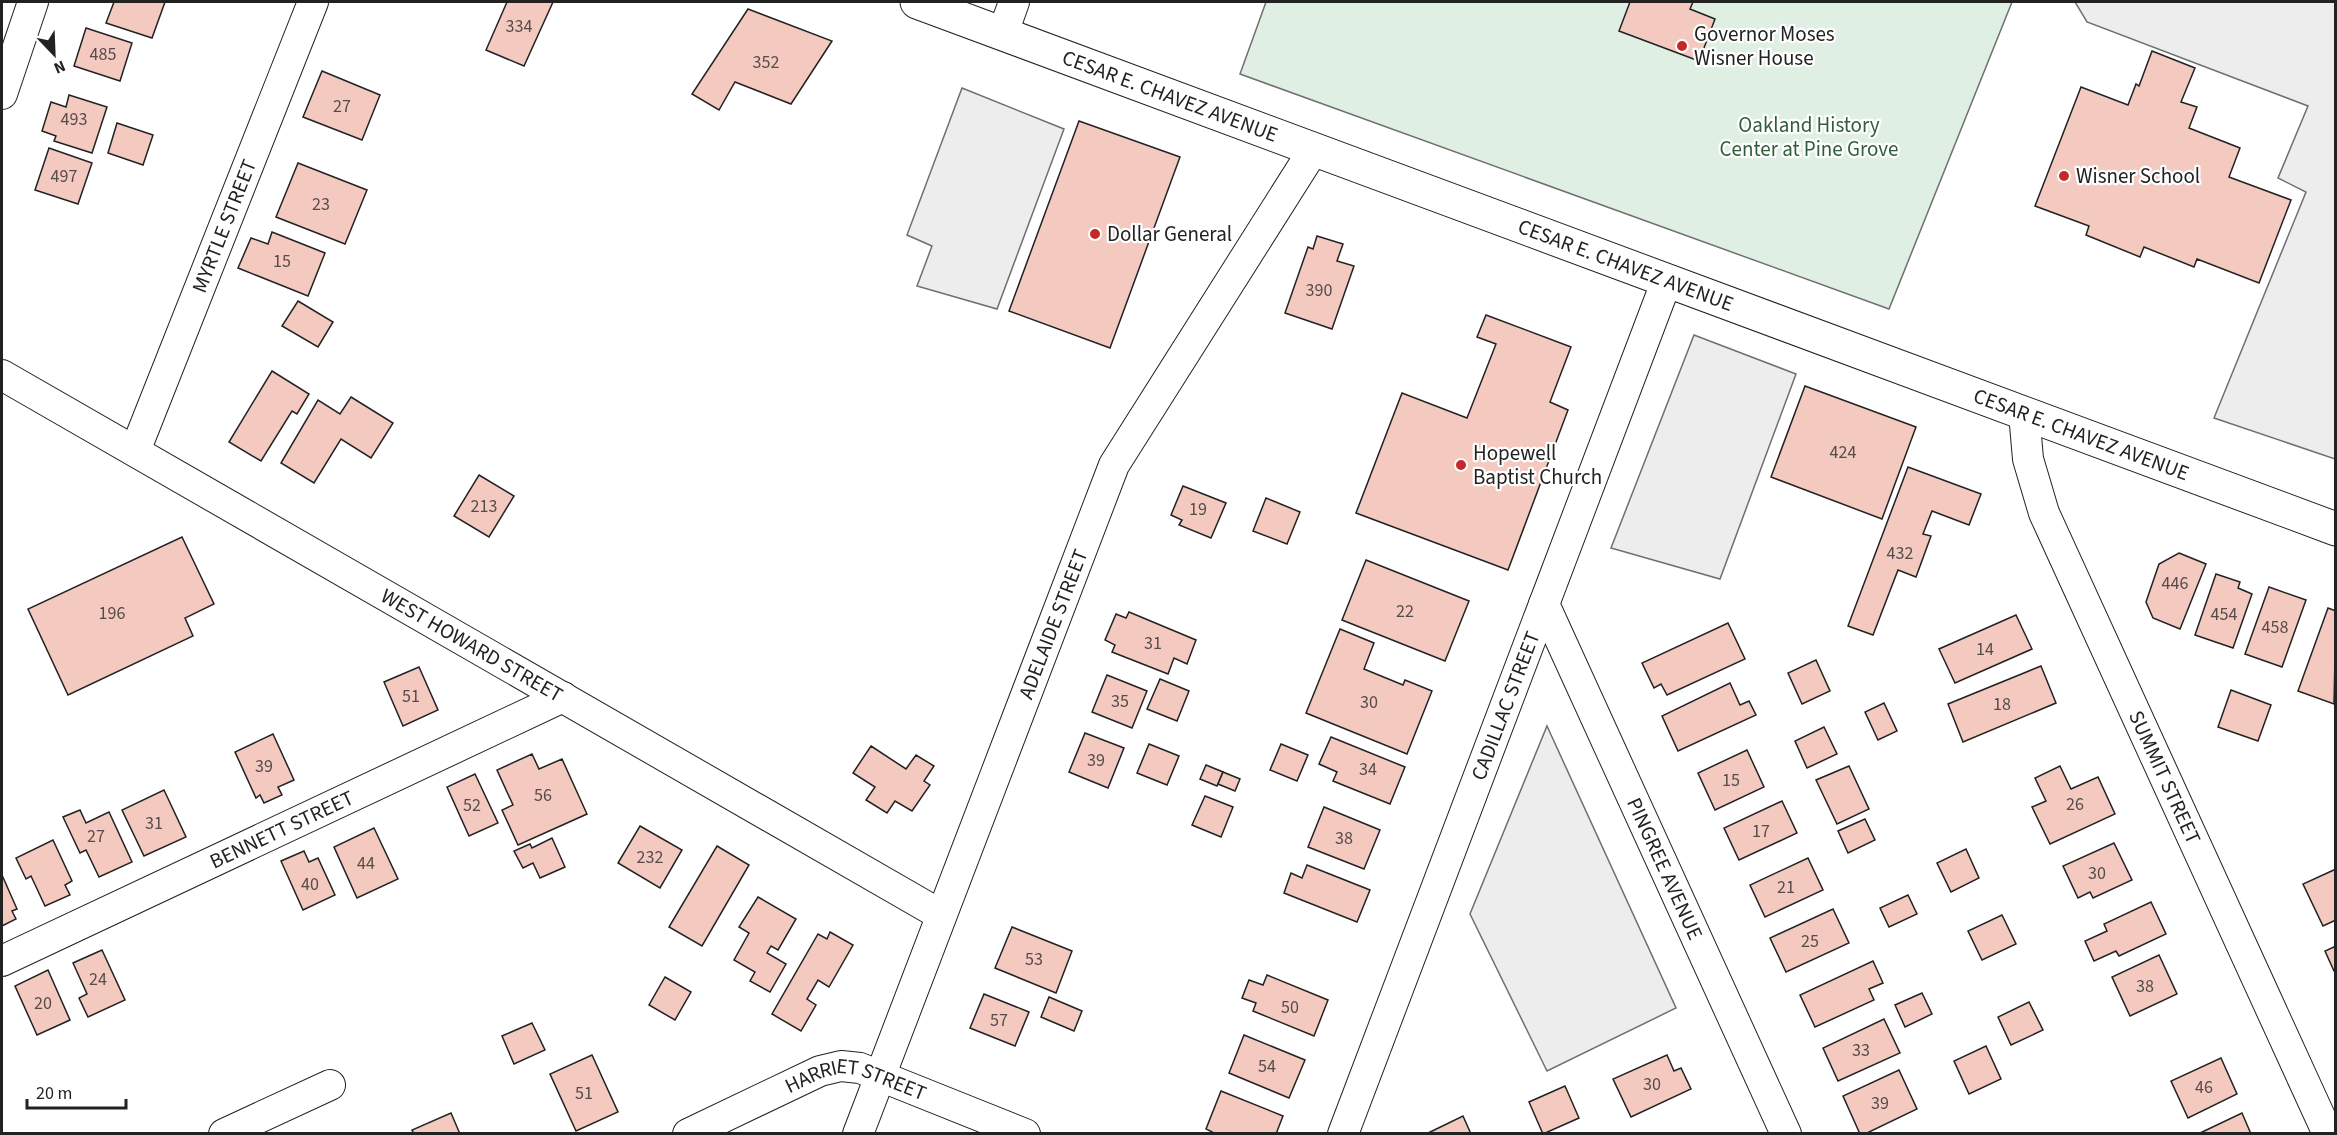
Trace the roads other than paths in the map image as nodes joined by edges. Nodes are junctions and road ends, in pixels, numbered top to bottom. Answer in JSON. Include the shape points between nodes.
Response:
{"nodes":[{"id":1,"x":33,"y":2,"type":"edge"},
{"id":2,"x":313,"y":2,"type":"edge"},
{"id":3,"x":917,"y":2,"type":"edge"},
{"id":4,"x":1014,"y":2,"type":"edge"},
{"id":5,"x":1003,"y":33,"type":"junction"},
{"id":6,"x":2,"y":94,"type":"edge"},
{"id":7,"x":1314,"y":149,"type":"junction"},
{"id":8,"x":1667,"y":280,"type":"junction"},
{"id":9,"x":2,"y":375,"type":"edge"},
{"id":10,"x":2024,"y":413,"type":"junction"},
{"id":11,"x":135,"y":451,"type":"junction"},
{"id":12,"x":2336,"y":529,"type":"edge"},
{"id":13,"x":1544,"y":604,"type":"junction"},
{"id":14,"x":562,"y":698,"type":"junction"},
{"id":15,"x":942,"y":915,"type":"junction"},
{"id":16,"x":2,"y":961,"type":"edge"},
{"id":17,"x":880,"y":1076,"type":"junction"},
{"id":18,"x":330,"y":1085,"type":"dead end"},
{"id":19,"x":224,"y":1134,"type":"edge"},
{"id":20,"x":688,"y":1134,"type":"edge"},
{"id":21,"x":858,"y":1134,"type":"edge"},
{"id":22,"x":1025,"y":1134,"type":"edge"},
{"id":23,"x":1343,"y":1134,"type":"edge"},
{"id":24,"x":1786,"y":1134,"type":"edge"},
{"id":25,"x":2328,"y":1134,"type":"edge"}],
"edges":[{"from":1,"to":6,"type":"street"},
{"from":2,"to":11,"type":"street","name":"MYRTLE STREET"},
{"from":3,"to":5,"type":"main road","name":"CESAR E. CHAVEZ AVENUE"},
{"from":4,"to":5,"type":"street"},
{"from":5,"to":7,"type":"main road","name":"CESAR E. CHAVEZ AVENUE"},
{"from":7,"to":8,"type":"main road","name":"CESAR E. CHAVEZ AVENUE"},
{"from":7,"to":15,"type":"street","name":"ADELAIDE STREET","via":[[1114,465]]},
{"from":8,"to":10,"type":"main road","name":"CESAR E. CHAVEZ AVENUE"},
{"from":8,"to":13,"type":"street","name":"CADILLAC STREET"},
{"from":9,"to":11,"type":"street","name":"WEST HOWARD STREET"},
{"from":10,"to":12,"type":"main road","name":"CESAR E. CHAVEZ AVENUE"},
{"from":10,"to":25,"type":"street","name":"SUMMIT STREET","via":[[2031,473],[2044,513]]},
{"from":11,"to":14,"type":"street","name":"WEST HOWARD STREET"},
{"from":13,"to":23,"type":"street","name":"CADILLAC STREET"},
{"from":13,"to":24,"type":"street","name":"PINGREE AVENUE"},
{"from":14,"to":15,"type":"street","name":"WEST HOWARD STREET"},
{"from":14,"to":16,"type":"street","name":"BENNETT STREET"},
{"from":15,"to":17,"type":"street","name":"ADELAIDE STREET"},
{"from":17,"to":20,"type":"street","name":"HARRIET STREET","via":[[849,1066],[831,1068]]},
{"from":17,"to":21,"type":"street","name":"ADELAIDE STREET"},
{"from":17,"to":22,"type":"street","name":"HARRIET STREET"},
{"from":18,"to":19,"type":"street"}]}
